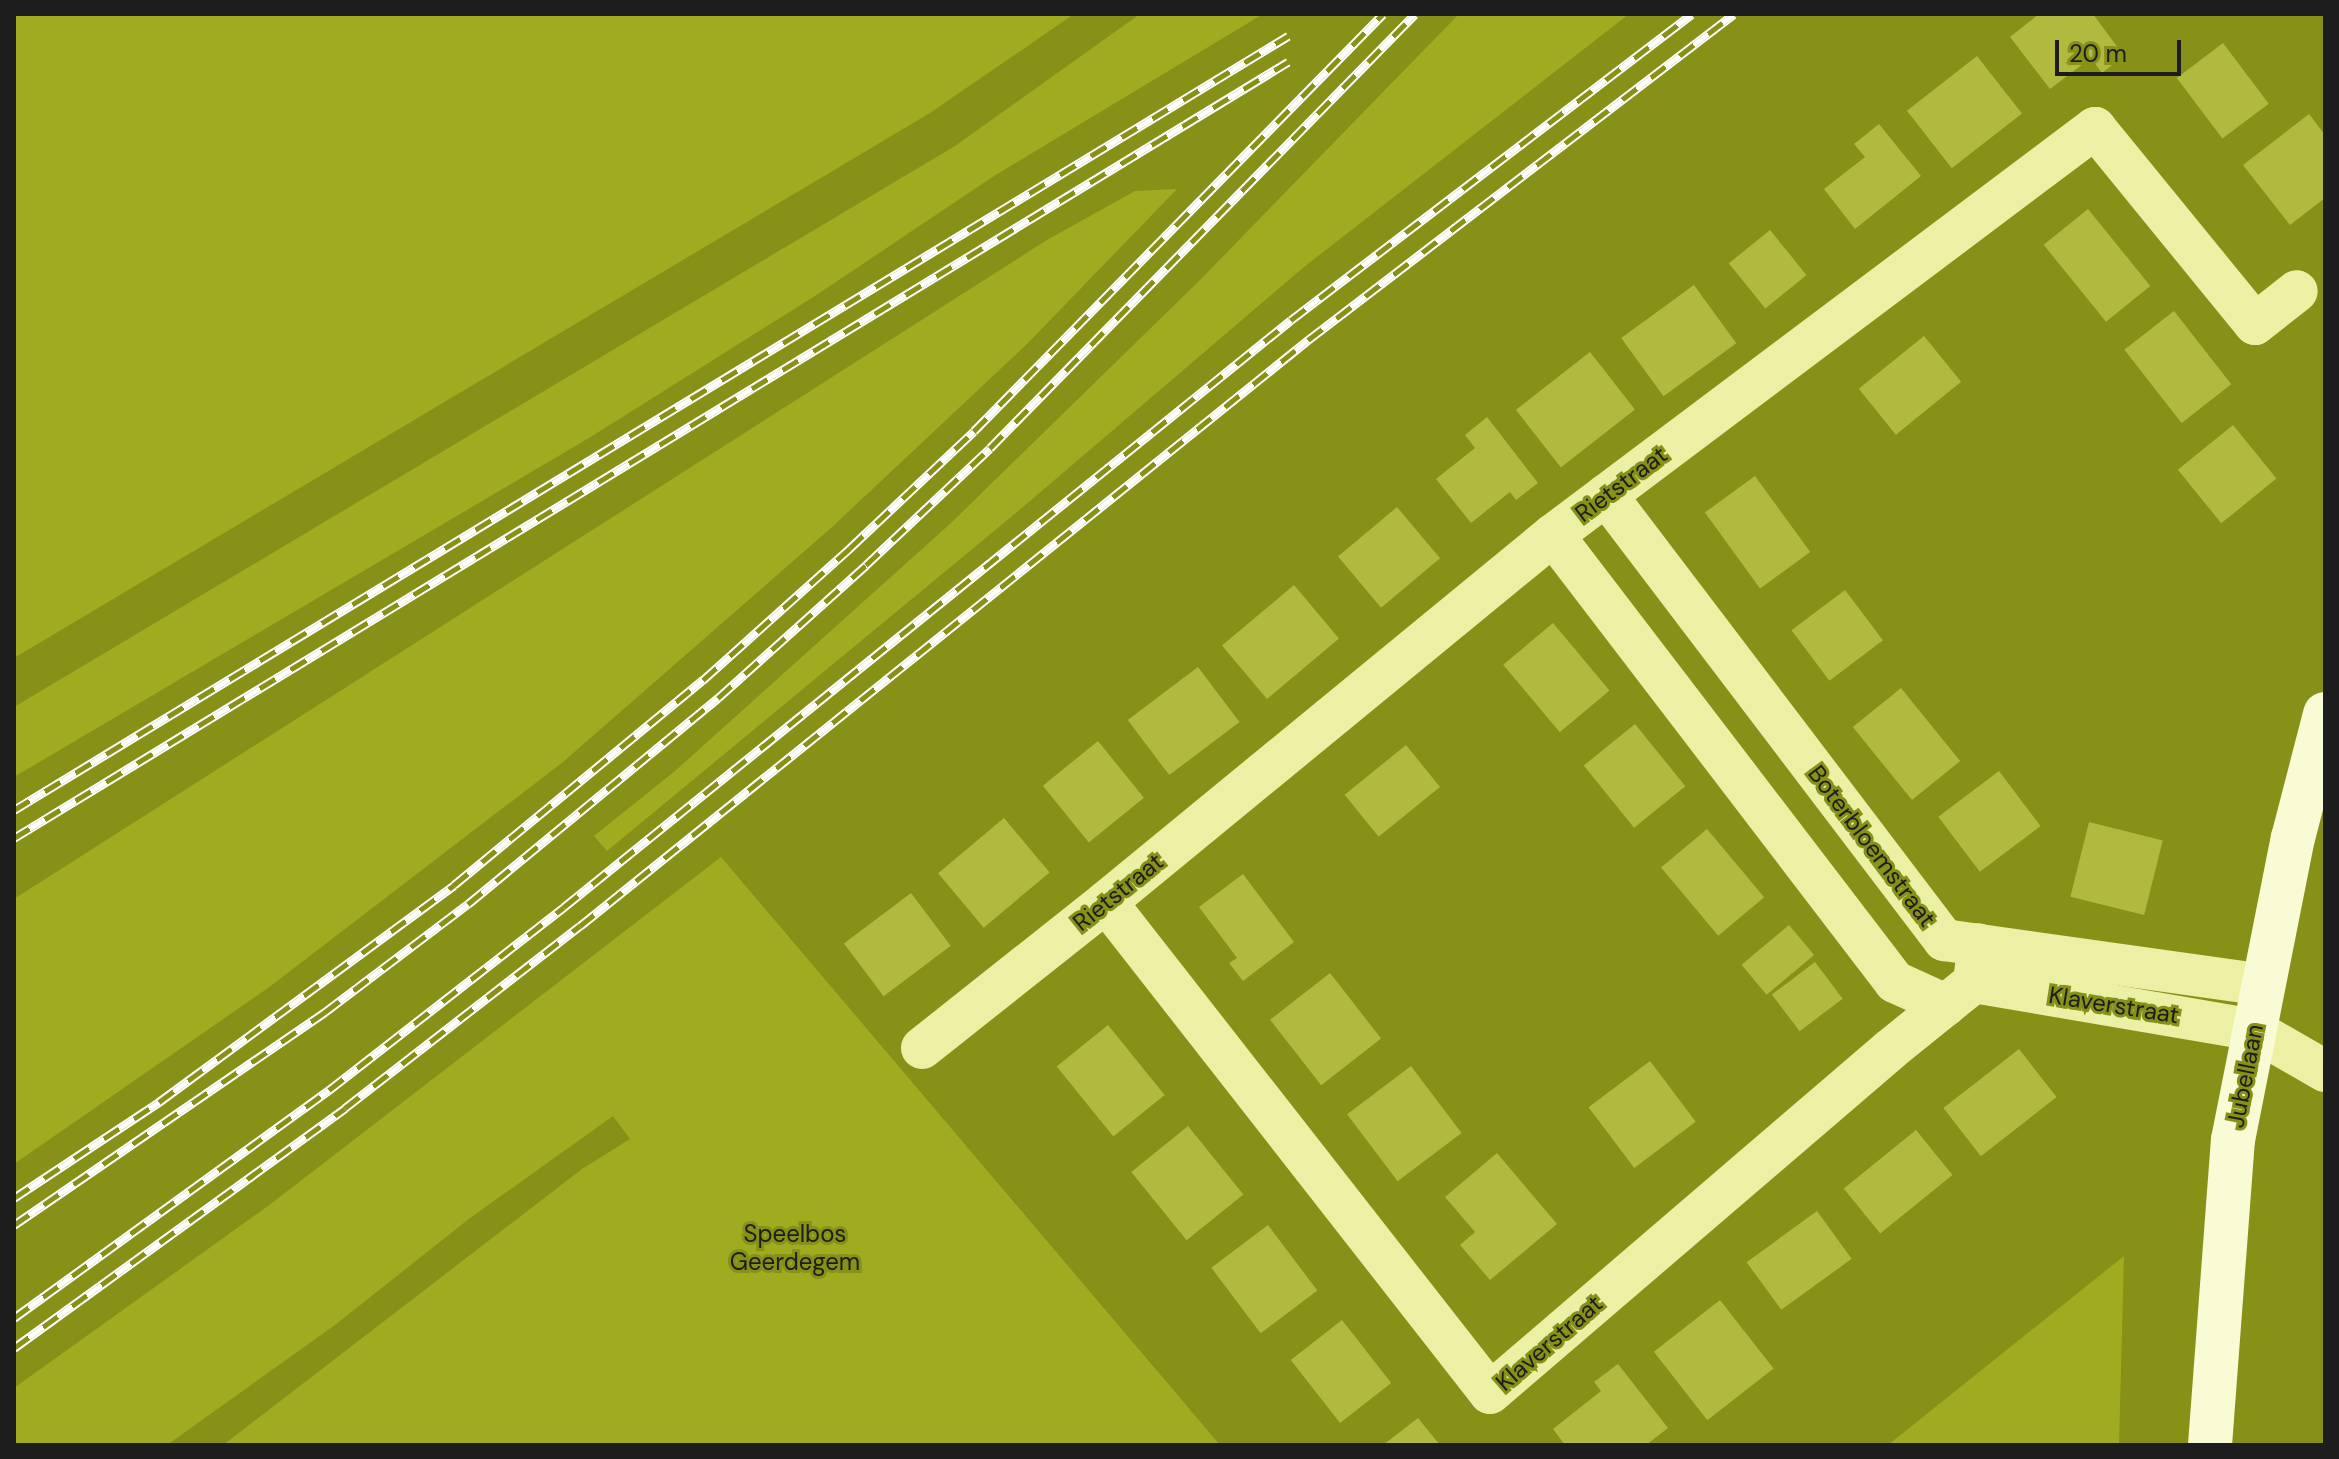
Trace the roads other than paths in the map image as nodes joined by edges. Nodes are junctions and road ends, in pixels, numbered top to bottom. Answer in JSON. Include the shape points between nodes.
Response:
{"nodes":[{"id":1,"x":2297,"y":291,"type":"dead end"},
{"id":2,"x":1606,"y":495,"type":"junction"},
{"id":3,"x":1553,"y":535,"type":"junction"},
{"id":4,"x":2325,"y":714,"type":"edge"},
{"id":5,"x":1106,"y":902,"type":"junction"},
{"id":6,"x":1966,"y":977,"type":"junction"},
{"id":7,"x":2263,"y":985,"type":"junction"},
{"id":8,"x":2254,"y":1030,"type":"junction"},
{"id":9,"x":922,"y":1048,"type":"dead end"},
{"id":10,"x":2325,"y":1071,"type":"edge"},
{"id":11,"x":2210,"y":1445,"type":"edge"}],
"edges":[{"from":1,"to":2,"type":"street","name":"Rietstraat","via":[[2255,324],[2095,128]]},
{"from":2,"to":3,"type":"street","name":"Rietstraat"},
{"from":2,"to":6,"type":"street","name":"Boterbloemstraat","via":[[1944,940]]},
{"from":3,"to":5,"type":"street","name":"Rietstraat"},
{"from":3,"to":6,"type":"street","name":"Boterbloemstraat","via":[[1895,982]]},
{"from":4,"to":7,"type":"main road","name":"Jubellaan"},
{"from":5,"to":6,"type":"street","name":"Klaverstraat","via":[[1490,1393]]},
{"from":5,"to":9,"type":"street","name":"Rietstraat"},
{"from":6,"to":7,"type":"street","name":"Boterbloemstraat"},
{"from":6,"to":8,"type":"street","name":"Klaverstraat"},
{"from":7,"to":8,"type":"main road","name":"Jubellaan"},
{"from":8,"to":10,"type":"street"},
{"from":8,"to":11,"type":"main road","name":"Jubellaan","via":[[2232,1146]]}]}
